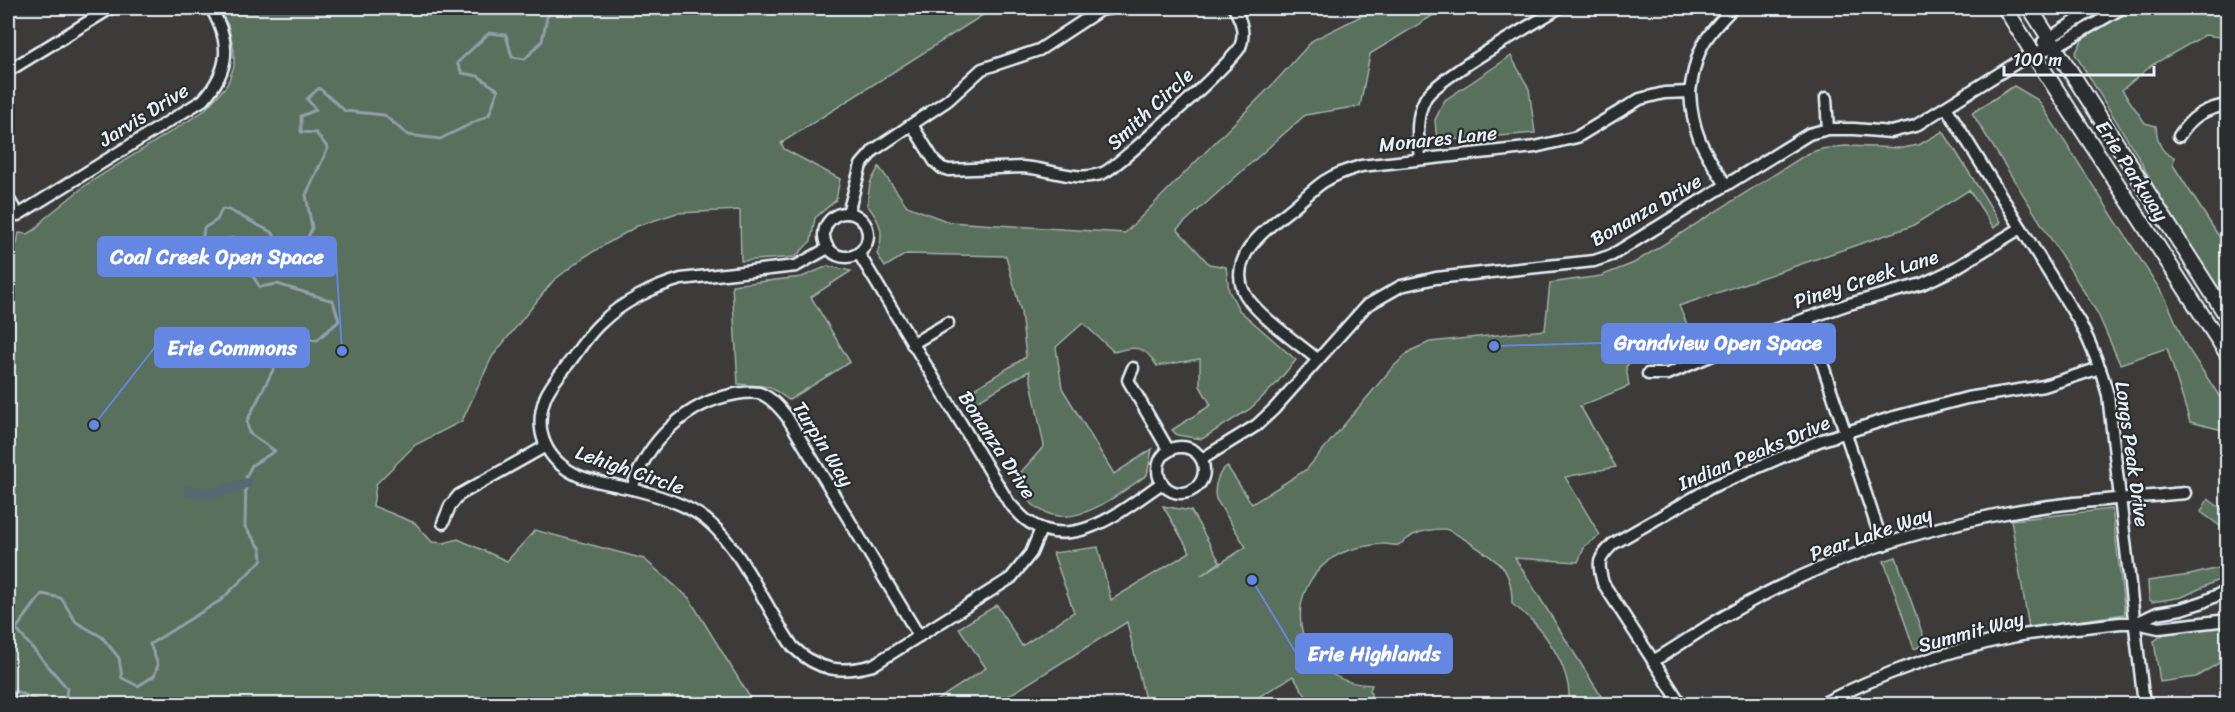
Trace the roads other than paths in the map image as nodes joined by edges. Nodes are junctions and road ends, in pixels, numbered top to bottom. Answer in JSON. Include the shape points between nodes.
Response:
{"nodes":[{"id":1,"x":111,"y":8,"type":"edge"},
{"id":2,"x":211,"y":8,"type":"edge"},
{"id":3,"x":1112,"y":8,"type":"edge"},
{"id":4,"x":1234,"y":8,"type":"edge"},
{"id":5,"x":1559,"y":8,"type":"edge"},
{"id":6,"x":1733,"y":8,"type":"edge"},
{"id":7,"x":2005,"y":8,"type":"edge"},
{"id":8,"x":2030,"y":8,"type":"edge"},
{"id":9,"x":2096,"y":8,"type":"edge"},
{"id":10,"x":2122,"y":8,"type":"edge"},
{"id":11,"x":2052,"y":42,"type":"junction"},
{"id":12,"x":2032,"y":53,"type":"junction"},
{"id":13,"x":8,"y":71,"type":"edge"},
{"id":14,"x":1690,"y":92,"type":"junction"},
{"id":15,"x":1826,"y":98,"type":"dead end"},
{"id":16,"x":2228,"y":105,"type":"edge"},
{"id":17,"x":1946,"y":107,"type":"junction"},
{"id":18,"x":912,"y":125,"type":"junction"},
{"id":19,"x":1828,"y":129,"type":"junction"},
{"id":20,"x":2179,"y":136,"type":"dead end"},
{"id":21,"x":1420,"y":159,"type":"junction"},
{"id":22,"x":1726,"y":184,"type":"junction"},
{"id":23,"x":8,"y":198,"type":"edge"},
{"id":24,"x":848,"y":213,"type":"junction"},
{"id":25,"x":2021,"y":228,"type":"junction"},
{"id":26,"x":828,"y":248,"type":"junction"},
{"id":27,"x":859,"y":254,"type":"junction"},
{"id":28,"x":1807,"y":318,"type":"junction"},
{"id":29,"x":2228,"y":318,"type":"edge"},
{"id":30,"x":948,"y":323,"type":"dead end"},
{"id":31,"x":914,"y":347,"type":"junction"},
{"id":32,"x":2228,"y":355,"type":"edge"},
{"id":33,"x":1317,"y":359,"type":"junction"},
{"id":34,"x":1133,"y":368,"type":"dead end"},
{"id":35,"x":2100,"y":368,"type":"junction"},
{"id":36,"x":1648,"y":374,"type":"dead end"},
{"id":37,"x":1846,"y":432,"type":"junction"},
{"id":38,"x":546,"y":446,"type":"junction"},
{"id":39,"x":1169,"y":451,"type":"junction"},
{"id":40,"x":1202,"y":459,"type":"junction"},
{"id":41,"x":1162,"y":483,"type":"junction"},
{"id":42,"x":632,"y":489,"type":"junction"},
{"id":43,"x":2185,"y":493,"type":"dead end"},
{"id":44,"x":2121,"y":499,"type":"junction"},
{"id":45,"x":443,"y":523,"type":"dead end"},
{"id":46,"x":1041,"y":529,"type":"junction"},
{"id":47,"x":1883,"y":545,"type":"junction"},
{"id":48,"x":2228,"y":590,"type":"edge"},
{"id":49,"x":2228,"y":620,"type":"edge"},
{"id":50,"x":2136,"y":623,"type":"junction"},
{"id":51,"x":919,"y":636,"type":"junction"},
{"id":52,"x":1653,"y":661,"type":"junction"},
{"id":53,"x":1681,"y":705,"type":"edge"},
{"id":54,"x":1822,"y":705,"type":"edge"},
{"id":55,"x":2144,"y":705,"type":"edge"}],
"edges":[{"from":1,"to":13,"type":"street"},
{"from":2,"to":23,"type":"street","name":"Jarvis Drive","via":[[226,42],[220,74],[203,99],[18,215]]},
{"from":3,"to":18,"type":"street","via":[[1100,10],[1039,50],[982,69]]},
{"from":4,"to":18,"type":"street","name":"Smith Circle","via":[[1243,28],[1240,48],[1167,120],[1103,173],[1080,177],[1022,167],[949,171],[935,162]]},
{"from":5,"to":21,"type":"street","via":[[1445,80],[1426,97],[1418,127]]},
{"from":6,"to":14,"type":"street","via":[[1704,42],[1695,61]]},
{"from":7,"to":12,"type":"main road","name":"Erie Parkway"},
{"from":8,"to":11,"type":"main road","name":"Erie Parkway"},
{"from":9,"to":11,"type":"street"},
{"from":10,"to":11,"type":"street"},
{"from":11,"to":12,"type":"street","name":"Bonanza Drive"},
{"from":11,"to":29,"type":"main road","name":"Erie Parkway"},
{"from":12,"to":17,"type":"street","name":"Bonanza Drive"},
{"from":12,"to":32,"type":"main road","name":"Erie Parkway"},
{"from":14,"to":21,"type":"street","name":"Monares Lane","via":[[1640,99],[1577,137],[1535,147]]},
{"from":14,"to":22,"type":"street","via":[[1698,140]]},
{"from":15,"to":19,"type":"street"},
{"from":16,"to":20,"type":"street","via":[[2201,112]]},
{"from":17,"to":19,"type":"street","name":"Bonanza Drive","via":[[1915,126],[1891,132]]},
{"from":17,"to":25,"type":"street","name":"Longs Peak Drive"},
{"from":18,"to":24,"type":"street","via":[[874,150],[861,165]]},
{"from":19,"to":22,"type":"street","name":"Bonanza Drive","via":[[1809,134]]},
{"from":21,"to":33,"type":"street","name":"Monares Lane","via":[[1361,166],[1324,182],[1257,238],[1245,256],[1241,281],[1249,299]]},
{"from":22,"to":33,"type":"street","name":"Bonanza Drive","via":[[1629,246],[1594,261],[1436,278],[1401,286],[1366,306]]},
{"from":24,"to":26,"type":"street","via":[[829,221],[824,235]]},
{"from":24,"to":27,"type":"street","via":[[862,220],[868,234]]},
{"from":25,"to":28,"type":"street","name":"Piney Creek Lane","via":[[1922,284]]},
{"from":25,"to":35,"type":"street","name":"Longs Peak Drive","via":[[2080,322]]},
{"from":26,"to":27,"type":"street","via":[[839,256]]},
{"from":26,"to":38,"type":"street","via":[[796,266],[662,284],[611,314],[600,323],[545,398],[542,438]]},
{"from":27,"to":31,"type":"street"},
{"from":28,"to":36,"type":"street","name":"Piney Creek Lane","via":[[1668,374]]},
{"from":28,"to":37,"type":"street"},
{"from":30,"to":31,"type":"street"},
{"from":31,"to":46,"type":"street","name":"Bonanza Drive","via":[[1010,503]]},
{"from":33,"to":40,"type":"street","name":"Bonanza Drive","via":[[1257,425]]},
{"from":34,"to":39,"type":"street","via":[[1128,380]]},
{"from":35,"to":37,"type":"street","name":"Indian Peaks Drive","via":[[2044,386],[1956,401]]},
{"from":35,"to":44,"type":"street","name":"Longs Peak Drive","via":[[2108,395]]},
{"from":37,"to":47,"type":"street"},
{"from":37,"to":52,"type":"street","name":"Indian Peaks Drive","via":[[1712,487],[1613,544],[1600,556],[1603,583]]},
{"from":38,"to":42,"type":"street","name":"Lehigh Circle","via":[[564,469]]},
{"from":38,"to":45,"type":"street","via":[[459,495]]},
{"from":39,"to":40,"type":"street","via":[[1187,448]]},
{"from":39,"to":41,"type":"street","via":[[1160,462]]},
{"from":40,"to":41,"type":"street","via":[[1204,473],[1192,491],[1176,492]]},
{"from":41,"to":46,"type":"street","via":[[1087,529],[1062,534]]},
{"from":42,"to":51,"type":"street","name":"Lehigh Circle","via":[[674,503],[709,522],[734,552],[794,647],[819,666],[835,670],[863,668]]},
{"from":42,"to":51,"type":"street","name":"Turpin Way","via":[[643,463],[679,419],[708,401],[759,393],[779,406],[787,417]]},
{"from":43,"to":44,"type":"street","name":"Pear Lake Way"},
{"from":44,"to":47,"type":"street","name":"Pear Lake Way","via":[[2002,514]]},
{"from":44,"to":50,"type":"street","name":"Longs Peak Drive"},
{"from":46,"to":51,"type":"street","name":"Lehigh Circle","via":[[1030,553],[1011,578]]},
{"from":47,"to":52,"type":"street","name":"Pear Lake Way","via":[[1724,616]]},
{"from":48,"to":50,"type":"street"},
{"from":49,"to":50,"type":"street","via":[[2159,628]]},
{"from":50,"to":54,"type":"street","name":"Summit Way","via":[[2016,636],[1891,674]]},
{"from":50,"to":55,"type":"street","name":"Longs Peak Drive"},
{"from":52,"to":53,"type":"street","name":"Indian Peaks Drive"}]}
